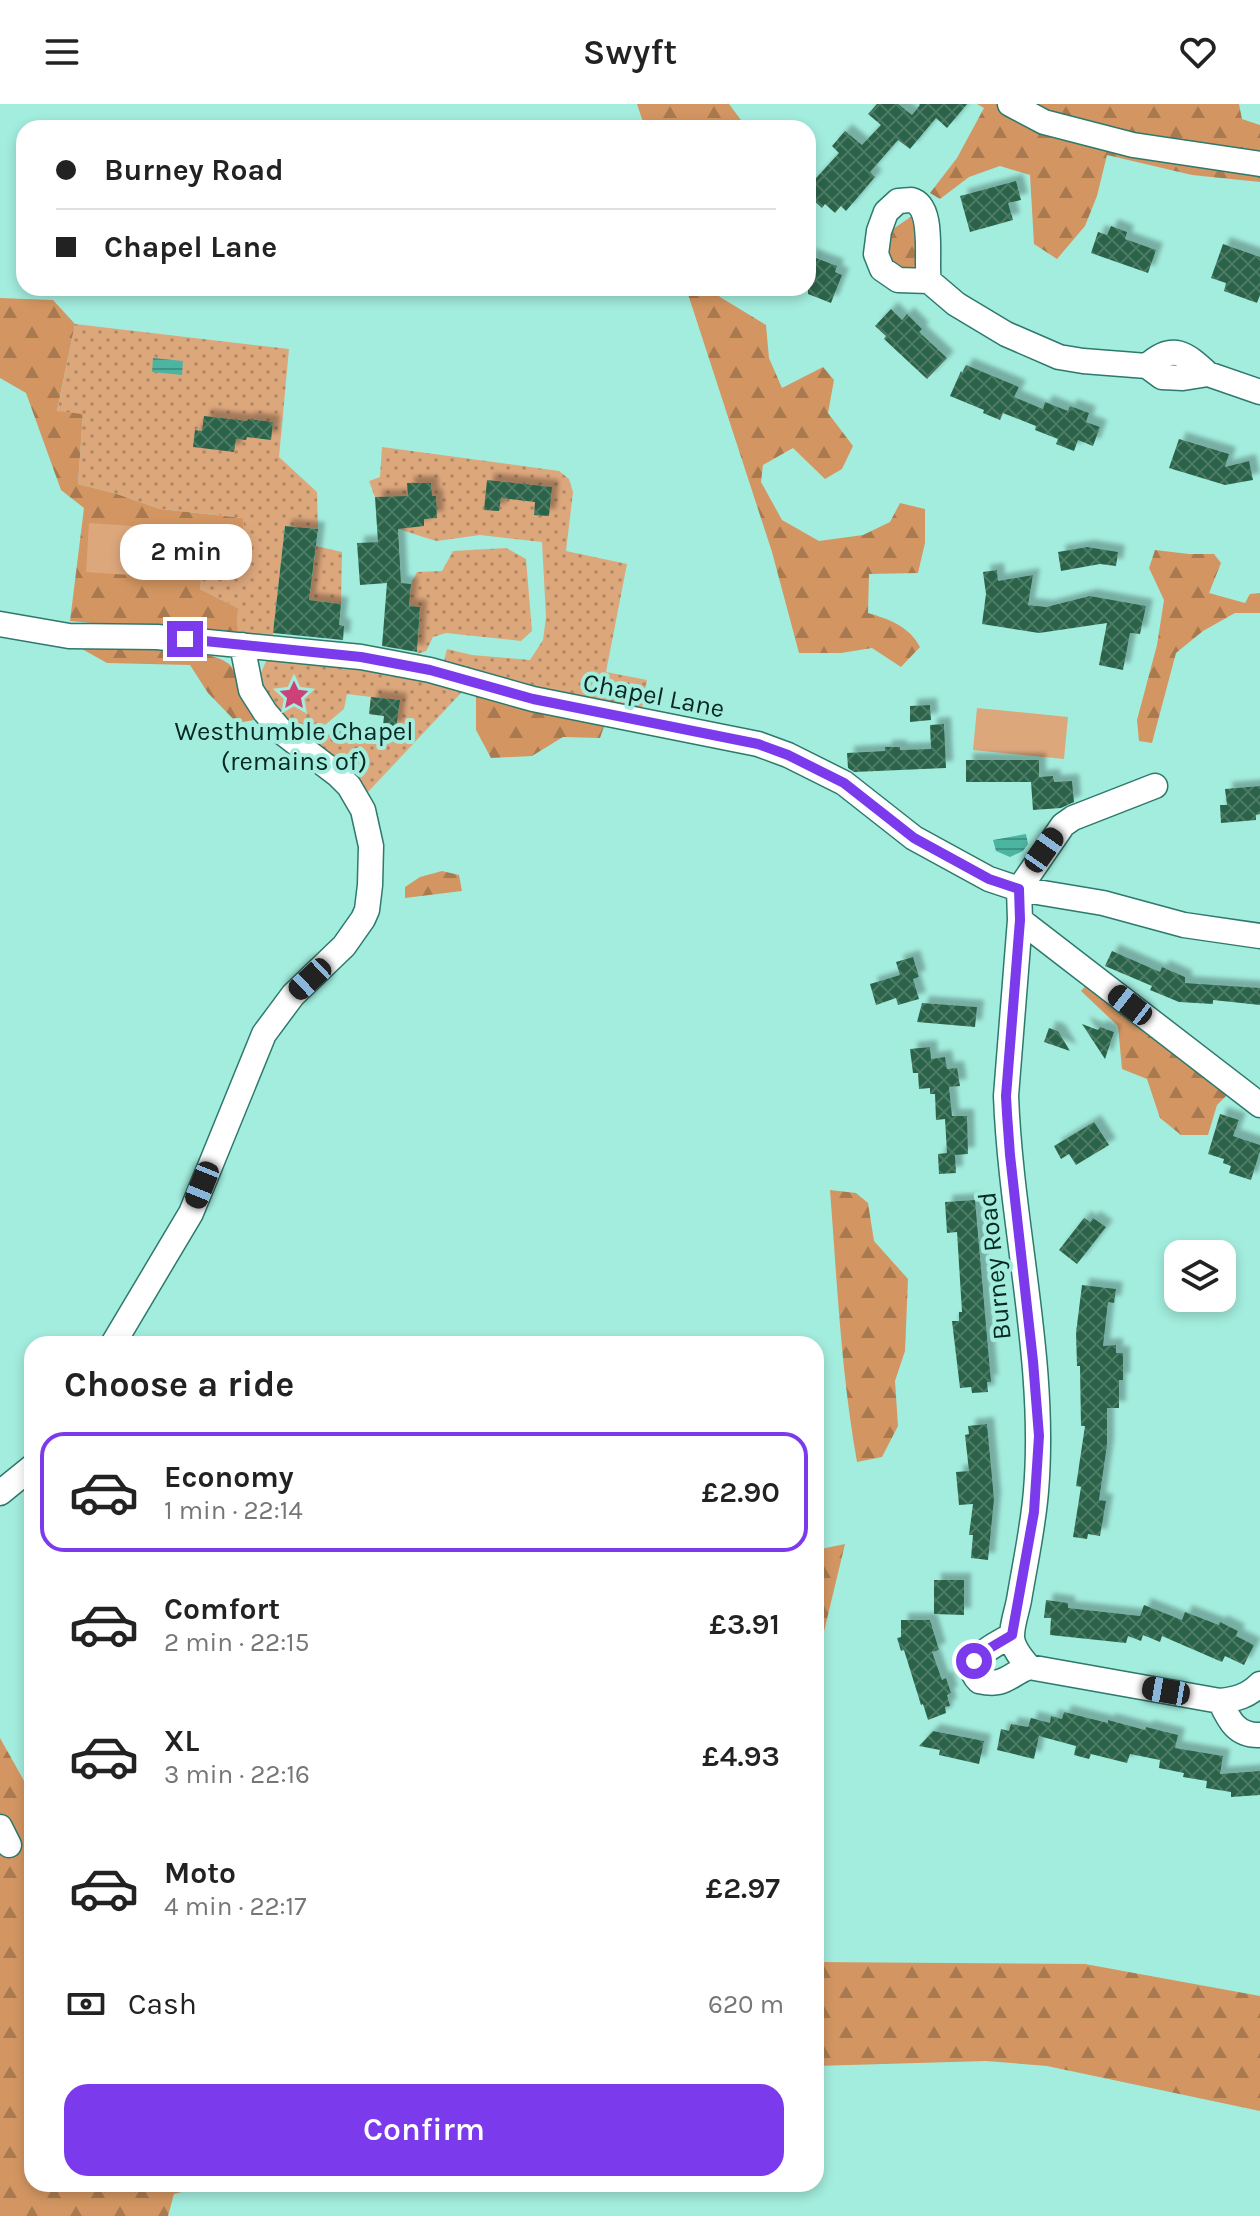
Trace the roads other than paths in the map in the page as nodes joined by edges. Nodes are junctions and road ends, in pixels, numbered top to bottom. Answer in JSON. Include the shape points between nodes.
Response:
{"nodes":[{"id":1,"x":1010,"y":104,"type":"edge"},
{"id":2,"x":1260,"y":164,"type":"edge"},
{"id":3,"x":929,"y":281,"type":"dead end"},
{"id":4,"x":1260,"y":392,"type":"edge"},
{"id":5,"x":0,"y":624,"type":"edge"},
{"id":6,"x":242,"y":645,"type":"junction"},
{"id":7,"x":1155,"y":786,"type":"dead end"},
{"id":8,"x":1019,"y":889,"type":"junction"},
{"id":9,"x":1020,"y":920,"type":"junction"},
{"id":10,"x":1260,"y":936,"type":"edge"},
{"id":11,"x":1260,"y":1105,"type":"edge"},
{"id":12,"x":118,"y":1336,"type":"edge"},
{"id":13,"x":24,"y":1474,"type":"edge"},
{"id":14,"x":0,"y":1493,"type":"edge"},
{"id":15,"x":1012,"y":1635,"type":"junction"},
{"id":16,"x":1029,"y":1667,"type":"junction"},
{"id":17,"x":1260,"y":1684,"type":"edge"},
{"id":18,"x":1220,"y":1701,"type":"junction"},
{"id":19,"x":1260,"y":1735,"type":"edge"}],
"edges":[{"from":1,"to":2,"type":"street","via":[[1044,122],[1133,145]]},
{"from":3,"to":4,"type":"street","via":[[1006,334],[1059,357],[1147,366],[1162,377],[1208,374]]},
{"from":5,"to":6,"type":"street","name":"Chapel Lane","via":[[69,636]]},
{"from":6,"to":8,"type":"street","name":"Chapel Lane","via":[[430,670],[533,699],[758,744],[844,783],[914,838],[989,879]]},
{"from":6,"to":12,"type":"street","via":[[251,690],[265,712],[349,786],[363,810],[371,846],[367,910],[344,946],[293,995],[264,1034],[191,1213]]},
{"from":7,"to":8,"type":"street","via":[[1063,825]]},
{"from":8,"to":9,"type":"street","name":"Burney Road"},
{"from":8,"to":10,"type":"street","name":"Chapel Lane"},
{"from":9,"to":11,"type":"street"},
{"from":9,"to":15,"type":"street","name":"Burney Road","via":[[1006,1096],[1039,1436],[1034,1512]]},
{"from":13,"to":14,"type":"street"},
{"from":15,"to":16,"type":"street"},
{"from":15,"to":16,"type":"street","via":[[974,1661],[974,1676],[1000,1683]]},
{"from":16,"to":18,"type":"street"},
{"from":17,"to":18,"type":"street","via":[[1237,1699]]},
{"from":18,"to":19,"type":"street","via":[[1240,1732]]}]}
